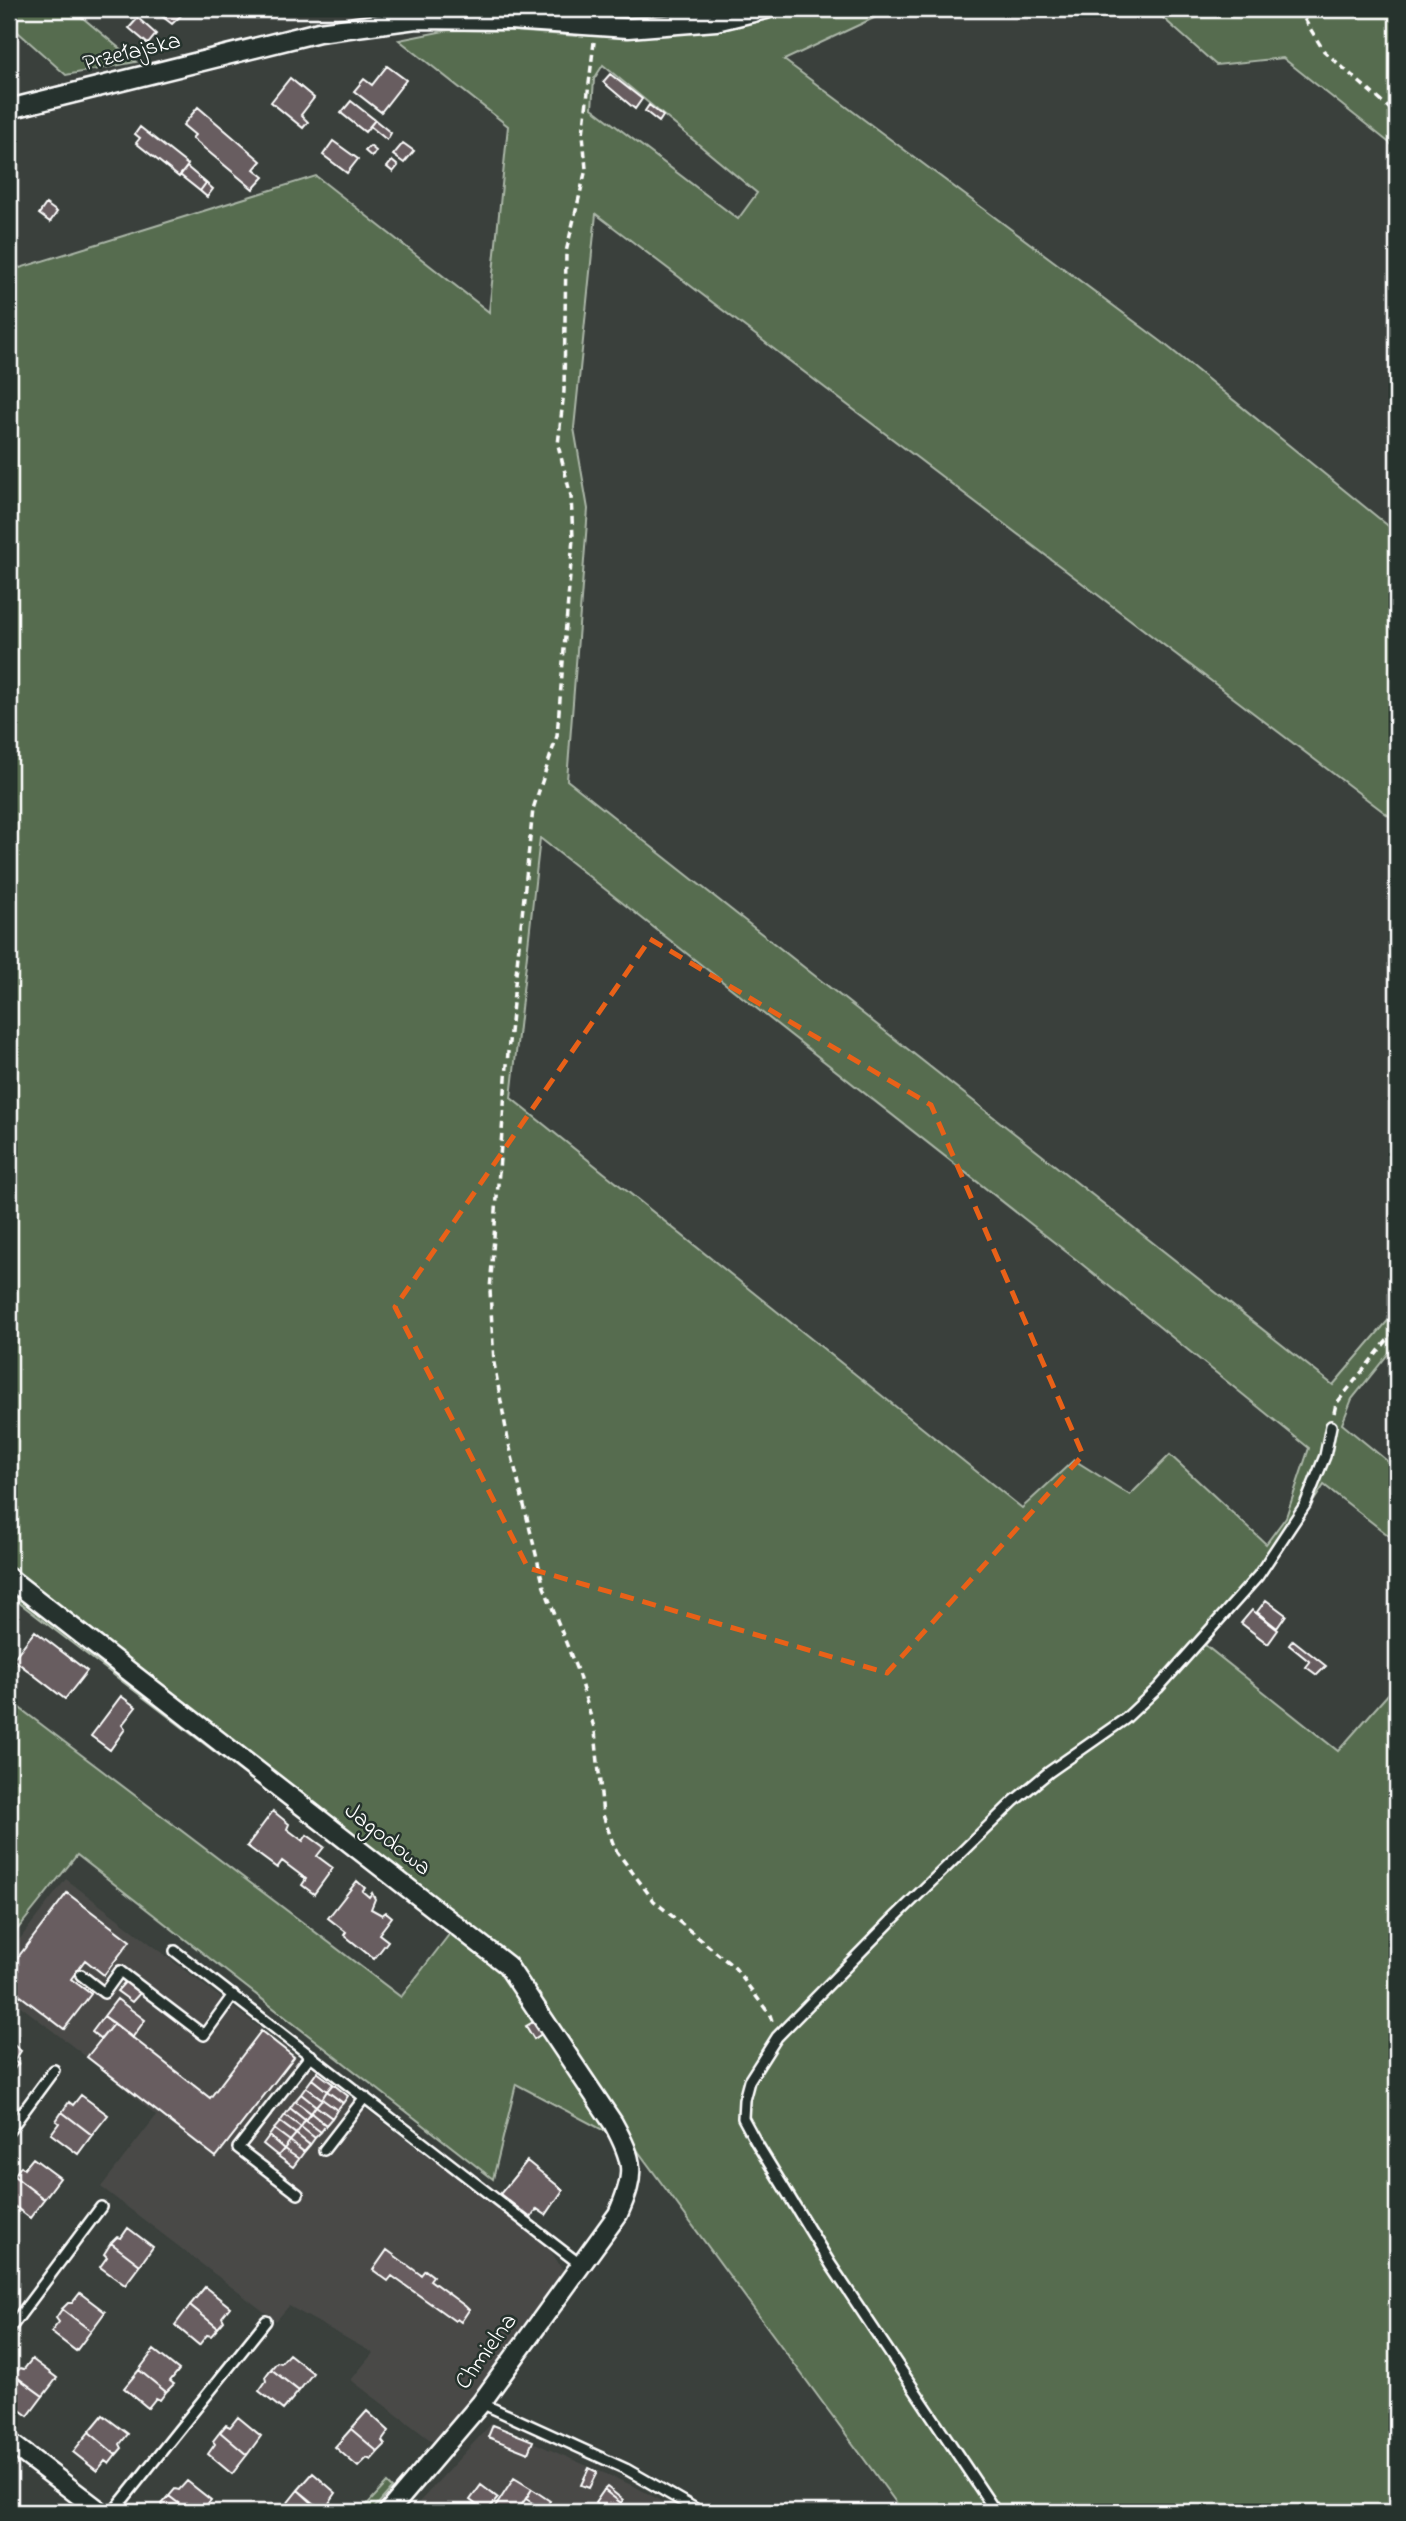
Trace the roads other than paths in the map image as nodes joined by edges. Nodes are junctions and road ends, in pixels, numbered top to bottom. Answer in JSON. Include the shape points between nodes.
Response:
{"nodes":[{"id":1,"x":766,"y":9,"type":"edge"},
{"id":2,"x":509,"y":14,"type":"edge"},
{"id":3,"x":9,"y":108,"type":"edge"},
{"id":4,"x":1331,"y":1426,"type":"road end"},
{"id":5,"x":9,"y":1578,"type":"edge"},
{"id":6,"x":175,"y":1951,"type":"dead end"},
{"id":7,"x":81,"y":1975,"type":"dead end"},
{"id":8,"x":233,"y":1995,"type":"junction"},
{"id":9,"x":311,"y":2055,"type":"junction"},
{"id":10,"x":54,"y":2070,"type":"dead end"},
{"id":11,"x":365,"y":2097,"type":"junction"},
{"id":12,"x":9,"y":2131,"type":"edge"},
{"id":13,"x":324,"y":2150,"type":"dead end"},
{"id":14,"x":298,"y":2194,"type":"dead end"},
{"id":15,"x":101,"y":2207,"type":"dead end"},
{"id":16,"x":618,"y":2214,"type":"joint"},
{"id":17,"x":581,"y":2265,"type":"junction"},
{"id":18,"x":266,"y":2321,"type":"dead end"},
{"id":19,"x":9,"y":2330,"type":"edge"},
{"id":20,"x":481,"y":2403,"type":"junction"},
{"id":21,"x":9,"y":2442,"type":"edge"},
{"id":22,"x":101,"y":2512,"type":"edge"},
{"id":23,"x":113,"y":2512,"type":"edge"},
{"id":24,"x":388,"y":2512,"type":"edge"},
{"id":25,"x":701,"y":2512,"type":"edge"},
{"id":26,"x":996,"y":2512,"type":"edge"}],
"edges":[{"from":1,"to":2,"type":"street","name":"Przełajska","via":[[716,21],[628,28]]},
{"from":2,"to":3,"type":"street","name":"Przełajska","via":[[416,19],[319,32]]},
{"from":4,"to":26,"type":"lane","via":[[1325,1456],[1305,1505],[1258,1576],[1125,1719],[1014,1801],[777,2037],[749,2081],[744,2118],[756,2142],[831,2265]]},
{"from":5,"to":16,"type":"street","name":"Jagodowa","via":[[507,1965],[627,2148],[629,2190]]},
{"from":6,"to":8,"type":"lane"},
{"from":7,"to":8,"type":"lane","via":[[104,1993],[120,1971],[204,2035]]},
{"from":8,"to":9,"type":"lane"},
{"from":9,"to":11,"type":"lane"},
{"from":9,"to":14,"type":"lane","via":[[238,2148]]},
{"from":10,"to":12,"type":"lane"},
{"from":11,"to":13,"type":"lane"},
{"from":11,"to":17,"type":"lane"},
{"from":15,"to":19,"type":"lane"},
{"from":16,"to":17,"type":"street","name":"Chmielna"},
{"from":17,"to":20,"type":"street","name":"Chmielna"},
{"from":18,"to":23,"type":"lane"},
{"from":20,"to":24,"type":"street","name":"Chmielna"},
{"from":20,"to":25,"type":"lane","via":[[626,2469]]},
{"from":21,"to":22,"type":"street"}]}
